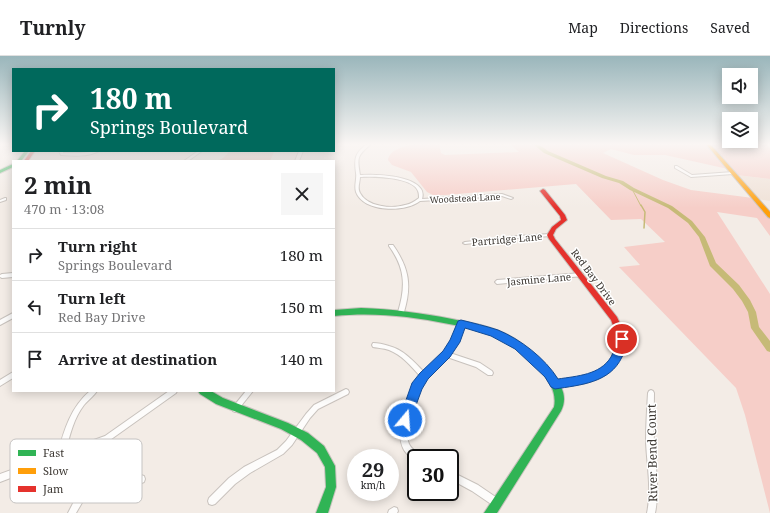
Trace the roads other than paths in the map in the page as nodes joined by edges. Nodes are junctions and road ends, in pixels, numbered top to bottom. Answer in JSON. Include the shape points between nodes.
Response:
{"nodes":[{"id":1,"x":357,"y":165,"type":"edge"},
{"id":2,"x":726,"y":165,"type":"edge"},
{"id":3,"x":12,"y":166,"type":"edge"},
{"id":4,"x":676,"y":167,"type":"dead end"},
{"id":5,"x":12,"y":169,"type":"edge"},
{"id":6,"x":0,"y":173,"type":"edge"},
{"id":7,"x":733,"y":174,"type":"junction"},
{"id":8,"x":358,"y":176,"type":"junction"},
{"id":9,"x":543,"y":191,"type":"dead end"},
{"id":10,"x":511,"y":198,"type":"dead end"},
{"id":11,"x":5,"y":199,"type":"dead end"},
{"id":12,"x":419,"y":200,"type":"junction"},
{"id":13,"x":0,"y":201,"type":"edge"},
{"id":14,"x":770,"y":216,"type":"edge"},
{"id":15,"x":550,"y":235,"type":"junction"},
{"id":16,"x":465,"y":243,"type":"dead end"},
{"id":17,"x":391,"y":246,"type":"dead end"},
{"id":18,"x":12,"y":275,"type":"edge"},
{"id":19,"x":581,"y":275,"type":"junction"},
{"id":20,"x":2,"y":276,"type":"dead end"},
{"id":21,"x":497,"y":282,"type":"dead end"},
{"id":22,"x":401,"y":312,"type":"junction"},
{"id":23,"x":335,"y":313,"type":"edge"},
{"id":24,"x":12,"y":316,"type":"edge"},
{"id":25,"x":0,"y":323,"type":"edge"},
{"id":26,"x":461,"y":324,"type":"junction"},
{"id":27,"x":375,"y":345,"type":"dead end"},
{"id":28,"x":446,"y":354,"type":"junction"},
{"id":29,"x":490,"y":373,"type":"dead end"},
{"id":30,"x":12,"y":376,"type":"edge"},
{"id":31,"x":424,"y":376,"type":"junction"},
{"id":32,"x":0,"y":383,"type":"edge"},
{"id":33,"x":555,"y":384,"type":"junction"},
{"id":34,"x":93,"y":392,"type":"edge"},
{"id":35,"x":173,"y":392,"type":"edge"},
{"id":36,"x":205,"y":392,"type":"edge"},
{"id":37,"x":249,"y":392,"type":"edge"},
{"id":38,"x":346,"y":392,"type":"dead end"},
{"id":39,"x":651,"y":393,"type":"dead end"},
{"id":40,"x":235,"y":408,"type":"junction"},
{"id":41,"x":297,"y":432,"type":"junction"},
{"id":42,"x":65,"y":439,"type":"edge"},
{"id":43,"x":104,"y":439,"type":"edge"},
{"id":44,"x":408,"y":449,"type":"edge"},
{"id":45,"x":10,"y":474,"type":"edge"},
{"id":46,"x":0,"y":478,"type":"edge"},
{"id":47,"x":459,"y":480,"type":"edge"},
{"id":48,"x":212,"y":501,"type":"dead end"},
{"id":49,"x":78,"y":503,"type":"edge"},
{"id":50,"x":497,"y":503,"type":"junction"},
{"id":51,"x":72,"y":513,"type":"edge"},
{"id":52,"x":322,"y":513,"type":"edge"},
{"id":53,"x":490,"y":513,"type":"edge"},
{"id":54,"x":651,"y":513,"type":"edge"}],
"edges":[{"from":1,"to":8,"type":"street"},
{"from":2,"to":7,"type":"street"},
{"from":3,"to":6,"type":"street"},
{"from":4,"to":7,"type":"street","via":[[691,176]]},
{"from":5,"to":6,"type":"street"},
{"from":7,"to":14,"type":"street"},
{"from":8,"to":12,"type":"street","via":[[385,176],[408,182],[420,190]]},
{"from":8,"to":12,"type":"street","name":"Woodstead Lane","via":[[357,192],[370,203],[394,208],[407,206]]},
{"from":9,"to":15,"type":"street","via":[[564,220]]},
{"from":10,"to":12,"type":"street","name":"Woodstead Lane","via":[[502,195]]},
{"from":11,"to":13,"type":"street"},
{"from":15,"to":16,"type":"street","name":"Partridge Lane","via":[[518,236]]},
{"from":15,"to":19,"type":"street","name":"Red Bay Drive"},
{"from":17,"to":22,"type":"street","via":[[401,260],[406,279]]},
{"from":18,"to":20,"type":"street"},
{"from":19,"to":21,"type":"street","name":"Jasmine Lane"},
{"from":19,"to":33,"type":"street","name":"Red Bay Drive","via":[[618,326],[622,339],[621,347],[612,364],[593,378]]},
{"from":22,"to":23,"type":"street","via":[[362,309]]},
{"from":22,"to":26,"type":"street"},
{"from":24,"to":25,"type":"street"},
{"from":26,"to":28,"type":"street"},
{"from":26,"to":33,"type":"street","via":[[494,333],[519,346],[549,374]]},
{"from":27,"to":31,"type":"street","via":[[386,346],[402,353]]},
{"from":28,"to":29,"type":"street","via":[[478,365]]},
{"from":28,"to":31,"type":"street"},
{"from":30,"to":32,"type":"street"},
{"from":31,"to":44,"type":"street","via":[[416,387],[403,432]]},
{"from":33,"to":50,"type":"street","via":[[559,403],[554,415]]},
{"from":34,"to":42,"type":"street","via":[[78,406]]},
{"from":35,"to":43,"type":"street"},
{"from":36,"to":40,"type":"street"},
{"from":37,"to":40,"type":"street"},
{"from":38,"to":41,"type":"street","via":[[316,407]]},
{"from":39,"to":54,"type":"street","name":"River Bend Court","via":[[650,440],[654,503]]},
{"from":40,"to":41,"type":"street"},
{"from":41,"to":48,"type":"street","via":[[280,452],[242,473]]},
{"from":41,"to":52,"type":"street","via":[[322,450],[330,462],[333,473],[331,489]]},
{"from":45,"to":46,"type":"street"},
{"from":47,"to":50,"type":"street"},
{"from":49,"to":51,"type":"street"},
{"from":50,"to":53,"type":"street"}]}
